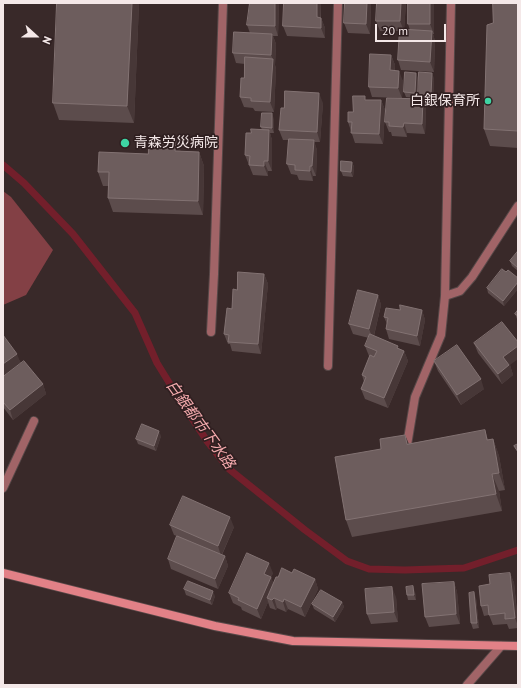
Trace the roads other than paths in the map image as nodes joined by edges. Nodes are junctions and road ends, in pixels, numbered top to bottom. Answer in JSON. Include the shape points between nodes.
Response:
{"nodes":[{"id":1,"x":223,"y":3,"type":"edge"},
{"id":2,"x":338,"y":3,"type":"edge"},
{"id":3,"x":451,"y":3,"type":"edge"},
{"id":4,"x":518,"y":206,"type":"edge"},
{"id":5,"x":445,"y":296,"type":"junction"},
{"id":6,"x":210,"y":332,"type":"dead end"},
{"id":7,"x":328,"y":366,"type":"dead end"},
{"id":8,"x":34,"y":421,"type":"dead end"},
{"id":9,"x":407,"y":445,"type":"edge"},
{"id":10,"x":3,"y":488,"type":"edge"},
{"id":11,"x":3,"y":573,"type":"edge"},
{"id":12,"x":501,"y":646,"type":"junction"},
{"id":13,"x":518,"y":646,"type":"edge"},
{"id":14,"x":467,"y":685,"type":"edge"}],
"edges":[{"from":1,"to":6,"type":"street"},
{"from":2,"to":7,"type":"street"},
{"from":3,"to":5,"type":"street"},
{"from":4,"to":5,"type":"street","via":[[472,277],[460,291]]},
{"from":5,"to":9,"type":"street","via":[[441,335],[415,397]]},
{"from":8,"to":10,"type":"street"},
{"from":11,"to":12,"type":"street","via":[[214,626],[293,641]]},
{"from":12,"to":13,"type":"street"},
{"from":12,"to":14,"type":"street"}]}
